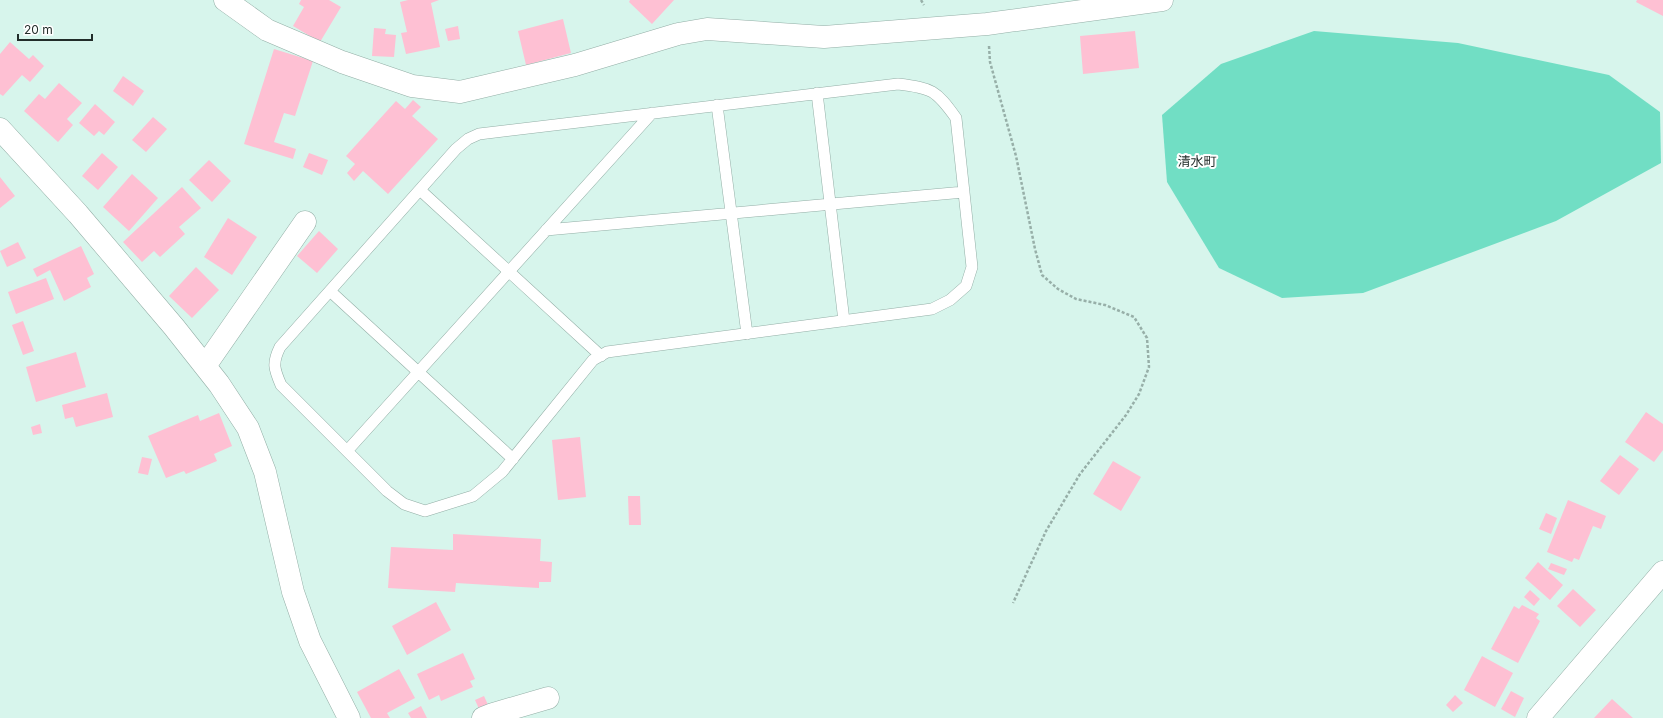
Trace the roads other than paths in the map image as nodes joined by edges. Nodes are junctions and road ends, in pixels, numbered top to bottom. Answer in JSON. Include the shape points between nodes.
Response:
{"nodes":[{"id":1,"x":225,"y":0,"type":"edge"},
{"id":2,"x":1162,"y":0,"type":"edge"},
{"id":3,"x":817,"y":93,"type":"junction"},
{"id":4,"x":717,"y":105,"type":"junction"},
{"id":5,"x":652,"y":112,"type":"junction"},
{"id":6,"x":0,"y":129,"type":"edge"},
{"id":7,"x":420,"y":190,"type":"junction"},
{"id":8,"x":964,"y":192,"type":"junction"},
{"id":9,"x":830,"y":205,"type":"junction"},
{"id":10,"x":732,"y":214,"type":"junction"},
{"id":11,"x":305,"y":222,"type":"dead end"},
{"id":12,"x":546,"y":230,"type":"junction"},
{"id":13,"x":509,"y":271,"type":"junction"},
{"id":14,"x":330,"y":291,"type":"junction"},
{"id":15,"x":844,"y":320,"type":"junction"},
{"id":16,"x":747,"y":334,"type":"junction"},
{"id":17,"x":601,"y":356,"type":"junction"},
{"id":18,"x":205,"y":366,"type":"junction"},
{"id":19,"x":418,"y":373,"type":"junction"},
{"id":20,"x":347,"y":451,"type":"junction"},
{"id":21,"x":513,"y":459,"type":"junction"},
{"id":22,"x":1663,"y":572,"type":"edge"},
{"id":23,"x":548,"y":698,"type":"dead end"},
{"id":24,"x":349,"y":718,"type":"edge"},
{"id":25,"x":484,"y":718,"type":"edge"},
{"id":26,"x":1538,"y":718,"type":"edge"}],
"edges":[{"from":1,"to":2,"type":"street","via":[[267,30],[342,62],[412,86],[460,92],[575,65],[671,36],[707,29],[824,38],[987,24]]},
{"from":3,"to":4,"type":"lane"},
{"from":3,"to":8,"type":"lane","via":[[898,84],[925,87],[942,98],[956,118]]},
{"from":3,"to":9,"type":"lane"},
{"from":4,"to":5,"type":"lane"},
{"from":4,"to":10,"type":"lane"},
{"from":5,"to":7,"type":"lane","via":[[479,134],[456,149]]},
{"from":5,"to":12,"type":"lane"},
{"from":6,"to":18,"type":"street","via":[[78,214]]},
{"from":7,"to":13,"type":"lane"},
{"from":7,"to":14,"type":"lane"},
{"from":8,"to":9,"type":"lane"},
{"from":8,"to":15,"type":"lane","via":[[972,267],[966,286],[950,300],[932,309]]},
{"from":9,"to":10,"type":"lane"},
{"from":9,"to":15,"type":"lane"},
{"from":10,"to":12,"type":"lane"},
{"from":10,"to":16,"type":"lane"},
{"from":11,"to":18,"type":"street"},
{"from":12,"to":13,"type":"lane"},
{"from":13,"to":17,"type":"lane"},
{"from":13,"to":19,"type":"lane"},
{"from":14,"to":19,"type":"lane"},
{"from":14,"to":20,"type":"lane","via":[[280,347],[274,361],[275,371],[281,385]]},
{"from":15,"to":16,"type":"lane"},
{"from":16,"to":17,"type":"lane","via":[[607,352]]},
{"from":17,"to":21,"type":"lane","via":[[593,360]]},
{"from":18,"to":24,"type":"street","via":[[220,384],[248,428],[258,451],[293,592],[310,642]]},
{"from":19,"to":20,"type":"lane"},
{"from":19,"to":21,"type":"lane"},
{"from":20,"to":21,"type":"lane","via":[[387,491],[404,504],[425,511],[473,496],[502,472]]},
{"from":22,"to":26,"type":"street"},
{"from":23,"to":25,"type":"street"}]}
